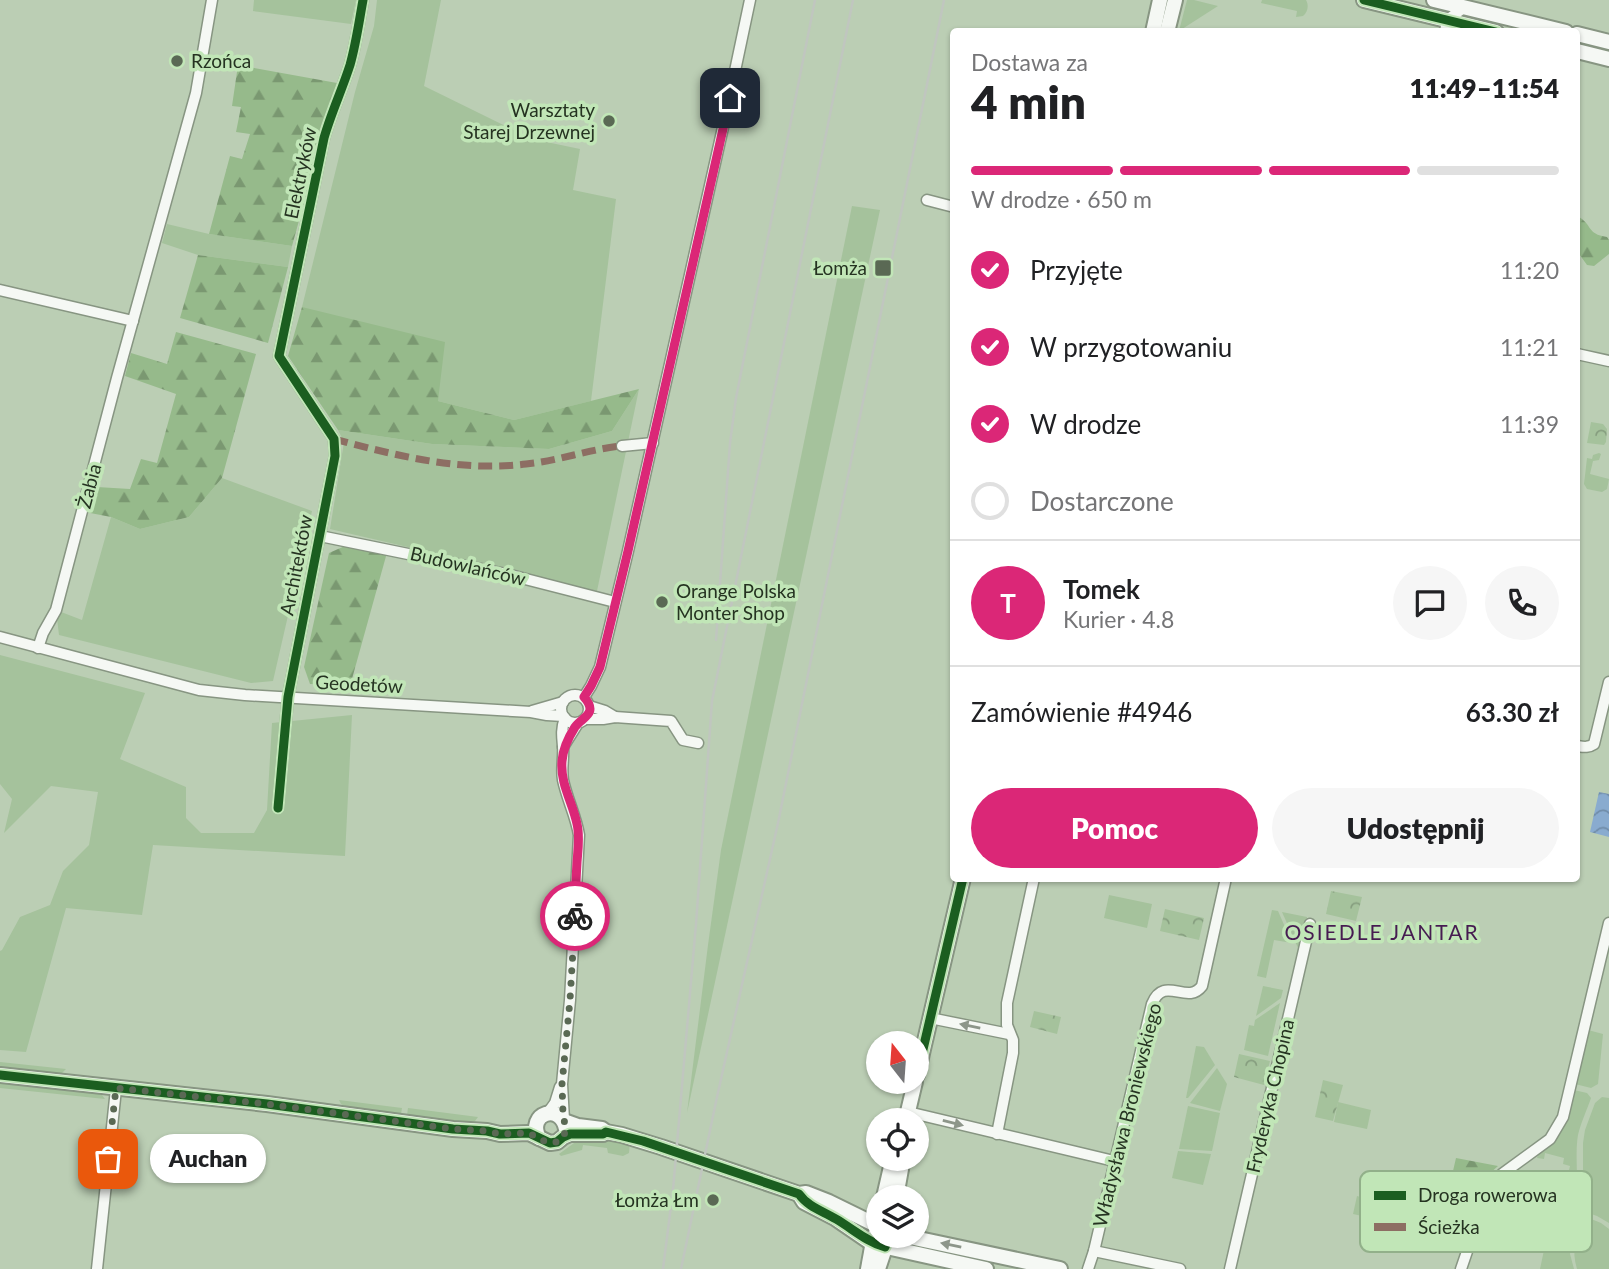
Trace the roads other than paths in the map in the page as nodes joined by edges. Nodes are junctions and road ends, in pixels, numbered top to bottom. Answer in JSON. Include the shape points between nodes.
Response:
{"nodes":[{"id":1,"x":212,"y":0,"type":"edge"},
{"id":2,"x":363,"y":0,"type":"edge"},
{"id":3,"x":750,"y":0,"type":"edge"},
{"id":4,"x":1160,"y":0,"type":"edge"},
{"id":5,"x":1175,"y":0,"type":"edge"},
{"id":6,"x":1364,"y":0,"type":"edge"},
{"id":7,"x":1434,"y":0,"type":"edge"},
{"id":8,"x":1465,"y":7,"type":"junction"},
{"id":9,"x":1446,"y":26,"type":"edge"},
{"id":10,"x":1154,"y":28,"type":"edge"},
{"id":11,"x":1168,"y":28,"type":"edge"},
{"id":12,"x":1550,"y":28,"type":"edge"},
{"id":13,"x":1580,"y":35,"type":"edge"},
{"id":14,"x":1609,"y":42,"type":"edge"},
{"id":15,"x":1580,"y":52,"type":"edge"},
{"id":16,"x":1609,"y":59,"type":"edge"},
{"id":17,"x":927,"y":200,"type":"dead end"},
{"id":18,"x":950,"y":206,"type":"edge"},
{"id":19,"x":0,"y":290,"type":"edge"},
{"id":20,"x":133,"y":321,"type":"junction"},
{"id":21,"x":1580,"y":355,"type":"edge"},
{"id":22,"x":1609,"y":361,"type":"edge"},
{"id":23,"x":334,"y":439,"type":"joint"},
{"id":24,"x":653,"y":443,"type":"junction"},
{"id":25,"x":622,"y":446,"type":"dead end"},
{"id":26,"x":320,"y":536,"type":"junction"},
{"id":27,"x":615,"y":602,"type":"junction"},
{"id":28,"x":0,"y":637,"type":"edge"},
{"id":29,"x":38,"y":648,"type":"junction"},
{"id":30,"x":1609,"y":682,"type":"edge"},
{"id":31,"x":288,"y":697,"type":"junction"},
{"id":32,"x":563,"y":702,"type":"junction"},
{"id":33,"x":587,"y":702,"type":"junction"},
{"id":34,"x":531,"y":712,"type":"junction"},
{"id":35,"x":564,"y":717,"type":"junction"},
{"id":36,"x":615,"y":717,"type":"junction"},
{"id":37,"x":582,"y":721,"type":"junction"},
{"id":38,"x":698,"y":743,"type":"dead end"},
{"id":39,"x":1580,"y":746,"type":"edge"},
{"id":40,"x":563,"y":748,"type":"junction"},
{"id":41,"x":278,"y":808,"type":"dead end"},
{"id":42,"x":962,"y":882,"type":"edge"},
{"id":43,"x":1033,"y":882,"type":"edge"},
{"id":44,"x":1225,"y":882,"type":"edge"},
{"id":45,"x":1609,"y":923,"type":"edge"},
{"id":46,"x":1310,"y":924,"type":"dead end"},
{"id":47,"x":930,"y":1018,"type":"junction"},
{"id":48,"x":927,"y":1031,"type":"edge"},
{"id":49,"x":1009,"y":1034,"type":"junction"},
{"id":50,"x":0,"y":1075,"type":"edge"},
{"id":51,"x":562,"y":1084,"type":"junction"},
{"id":52,"x":116,"y":1088,"type":"junction"},
{"id":53,"x":543,"y":1117,"type":"junction"},
{"id":54,"x":564,"y":1120,"type":"junction"},
{"id":55,"x":929,"y":1120,"type":"edge"},
{"id":56,"x":487,"y":1131,"type":"junction"},
{"id":57,"x":606,"y":1132,"type":"junction"},
{"id":58,"x":998,"y":1134,"type":"junction"},
{"id":59,"x":563,"y":1137,"type":"junction"},
{"id":60,"x":539,"y":1138,"type":"junction"},
{"id":61,"x":1114,"y":1161,"type":"junction"},
{"id":62,"x":1506,"y":1171,"type":"edge"},
{"id":63,"x":799,"y":1194,"type":"junction"},
{"id":64,"x":866,"y":1219,"type":"edge"},
{"id":65,"x":866,"y":1234,"type":"edge"},
{"id":66,"x":929,"y":1241,"type":"edge"},
{"id":67,"x":879,"y":1248,"type":"edge"},
{"id":68,"x":881,"y":1248,"type":"edge"},
{"id":69,"x":905,"y":1248,"type":"edge"},
{"id":70,"x":1094,"y":1251,"type":"junction"},
{"id":71,"x":1467,"y":1252,"type":"edge"},
{"id":72,"x":97,"y":1269,"type":"edge"},
{"id":73,"x":868,"y":1269,"type":"edge"},
{"id":74,"x":878,"y":1269,"type":"edge"},
{"id":75,"x":986,"y":1269,"type":"edge"},
{"id":76,"x":1060,"y":1269,"type":"edge"},
{"id":77,"x":1088,"y":1269,"type":"edge"},
{"id":78,"x":1180,"y":1269,"type":"edge"},
{"id":79,"x":1230,"y":1269,"type":"edge"},
{"id":80,"x":1461,"y":1269,"type":"edge"}],
"edges":[{"from":1,"to":20,"type":"street","name":"Żabia","via":[[196,93]]},
{"from":2,"to":23,"type":"street","name":"Elektryków","via":[[351,62],[324,138],[279,356]]},
{"from":3,"to":24,"type":"street"},
{"from":4,"to":10,"type":"street"},
{"from":5,"to":11,"type":"street"},
{"from":6,"to":9,"type":"street"},
{"from":7,"to":8,"type":"street"},
{"from":7,"to":9,"type":"street","via":[[1443,10]]},
{"from":8,"to":9,"type":"street"},
{"from":8,"to":12,"type":"street"},
{"from":13,"to":14,"type":"street"},
{"from":15,"to":16,"type":"street"},
{"from":17,"to":18,"type":"street"},
{"from":19,"to":20,"type":"street"},
{"from":20,"to":29,"type":"street","name":"Żabia","via":[[56,610]]},
{"from":21,"to":22,"type":"street"},
{"from":23,"to":26,"type":"street","name":"Architektów"},
{"from":24,"to":25,"type":"street"},
{"from":24,"to":27,"type":"street"},
{"from":26,"to":27,"type":"street","name":"Budowlańców","via":[[506,573]]},
{"from":26,"to":31,"type":"street","name":"Architektów"},
{"from":27,"to":33,"type":"street"},
{"from":28,"to":29,"type":"street","name":"Geodetów"},
{"from":29,"to":31,"type":"street","name":"Geodetów","via":[[199,690]]},
{"from":30,"to":39,"type":"street","via":[[1594,744]]},
{"from":31,"to":34,"type":"street","name":"Geodetów"},
{"from":31,"to":41,"type":"street","name":"Architektów"},
{"from":32,"to":33,"type":"street","via":[[575,695]]},
{"from":32,"to":34,"type":"street"},
{"from":32,"to":35,"type":"street"},
{"from":33,"to":36,"type":"street"},
{"from":33,"to":37,"type":"street","via":[[588,715]]},
{"from":34,"to":35,"type":"street","name":"Geodetów"},
{"from":35,"to":37,"type":"street"},
{"from":35,"to":40,"type":"street"},
{"from":36,"to":37,"type":"street"},
{"from":36,"to":38,"type":"street","via":[[671,721],[683,740]]},
{"from":37,"to":40,"type":"street"},
{"from":40,"to":51,"type":"street","via":[[561,770],[579,839]]},
{"from":42,"to":47,"type":"street"},
{"from":43,"to":49,"type":"street","via":[[1008,996]]},
{"from":44,"to":61,"type":"street","name":"Władysława Broniewskiego","via":[[1202,986],[1196,993],[1170,990],[1155,996]]},
{"from":45,"to":62,"type":"street","via":[[1563,1117],[1550,1139]]},
{"from":46,"to":79,"type":"street","name":"Fryderyka Chopina"},
{"from":47,"to":48,"type":"street"},
{"from":49,"to":47,"type":"street","one_way":true},
{"from":49,"to":58,"type":"street","via":[[1013,1053]]},
{"from":50,"to":52,"type":"street"},
{"from":51,"to":53,"type":"street"},
{"from":51,"to":54,"type":"street"},
{"from":52,"to":56,"type":"street"},
{"from":52,"to":72,"type":"street"},
{"from":53,"to":54,"type":"street","via":[[555,1114]]},
{"from":53,"to":56,"type":"street","via":[[526,1125]]},
{"from":53,"to":60,"type":"street","via":[[536,1130]]},
{"from":54,"to":57,"type":"street"},
{"from":54,"to":59,"type":"street"},
{"from":55,"to":58,"type":"street","one_way":true},
{"from":56,"to":60,"type":"street","via":[[529,1133]]},
{"from":57,"to":59,"type":"street"},
{"from":57,"to":63,"type":"street"},
{"from":58,"to":61,"type":"street"},
{"from":59,"to":60,"type":"street","via":[[553,1143]]},
{"from":61,"to":70,"type":"street","name":"Władysława Broniewskiego"},
{"from":63,"to":64,"type":"street"},
{"from":63,"to":65,"type":"street","via":[[804,1202]]},
{"from":76,"to":66,"type":"street","one_way":true},
{"from":67,"to":73,"type":"street"},
{"from":68,"to":74,"type":"street"},
{"from":69,"to":75,"type":"street"},
{"from":70,"to":77,"type":"street","name":"Władysława Broniewskiego"},
{"from":70,"to":78,"type":"street"},
{"from":71,"to":80,"type":"street"}]}
